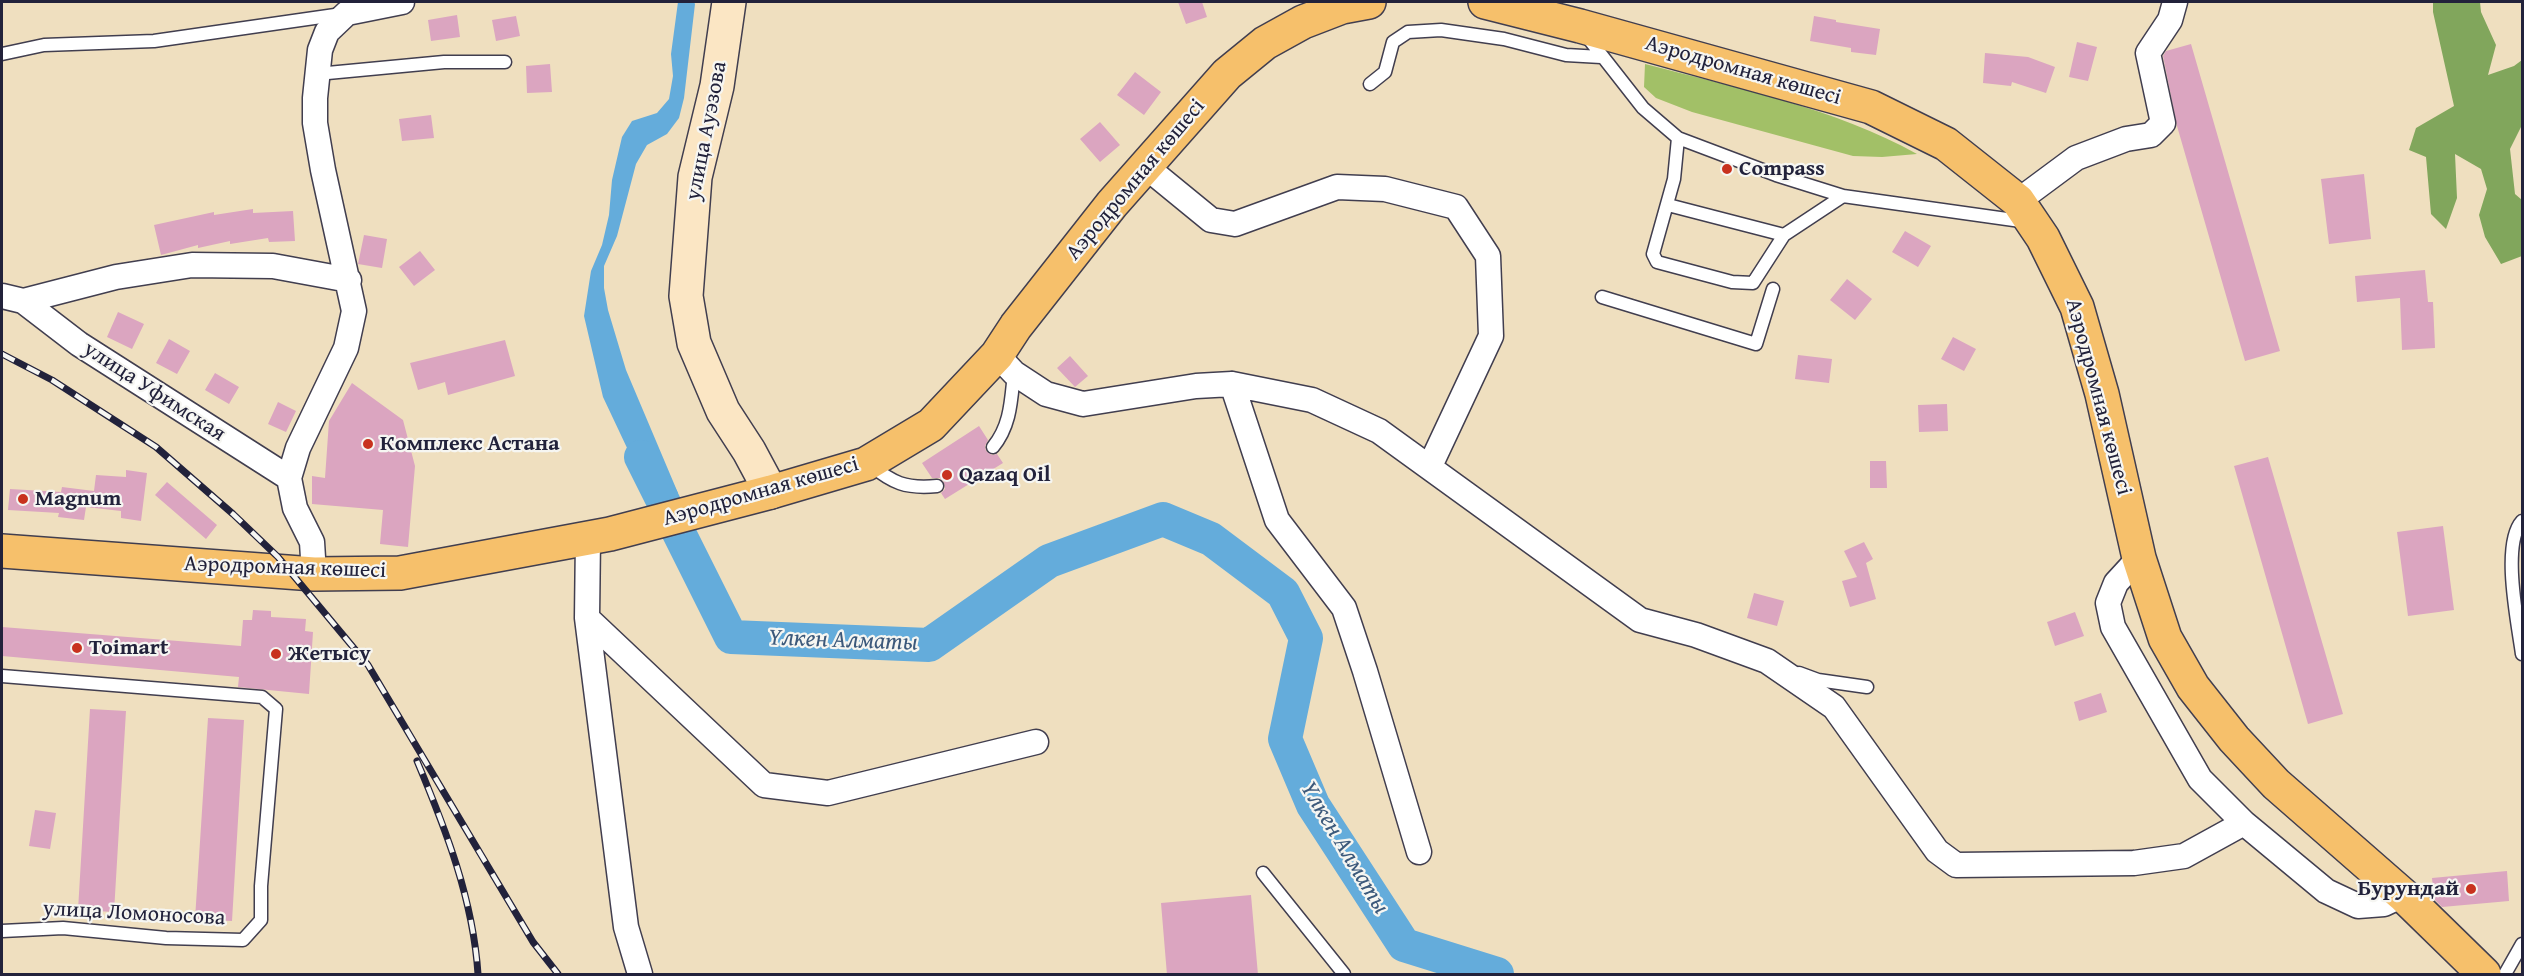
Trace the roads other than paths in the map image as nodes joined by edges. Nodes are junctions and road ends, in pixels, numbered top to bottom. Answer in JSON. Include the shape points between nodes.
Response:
{"nodes":[{"id":1,"x":402,"y":2,"type":"edge"},
{"id":2,"x":729,"y":2,"type":"edge"},
{"id":3,"x":1369,"y":2,"type":"edge"},
{"id":4,"x":1485,"y":2,"type":"edge"},
{"id":5,"x":2175,"y":2,"type":"edge"},
{"id":6,"x":347,"y":13,"type":"junction"},
{"id":7,"x":1580,"y":26,"type":"junction"},
{"id":8,"x":2,"y":54,"type":"edge"},
{"id":9,"x":1601,"y":57,"type":"junction"},
{"id":10,"x":505,"y":62,"type":"dead end"},
{"id":11,"x":317,"y":74,"type":"junction"},
{"id":12,"x":1370,"y":84,"type":"dead end"},
{"id":13,"x":1678,"y":138,"type":"junction"},
{"id":14,"x":1145,"y":166,"type":"junction"},
{"id":15,"x":1844,"y":196,"type":"junction"},
{"id":16,"x":1668,"y":205,"type":"junction"},
{"id":17,"x":2026,"y":212,"type":"junction"},
{"id":18,"x":1784,"y":236,"type":"junction"},
{"id":19,"x":349,"y":280,"type":"junction"},
{"id":20,"x":1773,"y":289,"type":"dead end"},
{"id":21,"x":1602,"y":297,"type":"dead end"},
{"id":22,"x":12,"y":298,"type":"edge"},
{"id":23,"x":1005,"y":364,"type":"junction"},
{"id":24,"x":1232,"y":384,"type":"junction"},
{"id":25,"x":993,"y":447,"type":"dead end"},
{"id":26,"x":868,"y":463,"type":"junction"},
{"id":27,"x":1430,"y":466,"type":"junction"},
{"id":28,"x":289,"y":478,"type":"junction"},
{"id":29,"x":937,"y":486,"type":"dead end"},
{"id":30,"x":771,"y":492,"type":"junction"},
{"id":31,"x":2523,"y":521,"type":"edge"},
{"id":32,"x":599,"y":536,"type":"junction"},
{"id":33,"x":2,"y":551,"type":"edge"},
{"id":34,"x":2139,"y":558,"type":"junction"},
{"id":35,"x":314,"y":574,"type":"junction"},
{"id":36,"x":586,"y":618,"type":"junction"},
{"id":37,"x":2523,"y":654,"type":"edge"},
{"id":38,"x":1767,"y":661,"type":"junction"},
{"id":39,"x":2,"y":676,"type":"edge"},
{"id":40,"x":1867,"y":687,"type":"dead end"},
{"id":41,"x":1036,"y":742,"type":"dead end"},
{"id":42,"x":2244,"y":823,"type":"junction"},
{"id":43,"x":1419,"y":852,"type":"dead end"},
{"id":44,"x":1263,"y":873,"type":"dead end"},
{"id":45,"x":2403,"y":895,"type":"junction"},
{"id":46,"x":2,"y":933,"type":"edge"},
{"id":47,"x":2523,"y":945,"type":"edge"},
{"id":48,"x":640,"y":975,"type":"edge"},
{"id":49,"x":1344,"y":975,"type":"edge"},
{"id":50,"x":2484,"y":975,"type":"edge"},
{"id":51,"x":2505,"y":975,"type":"edge"}],
"edges":[{"from":1,"to":6,"type":"street"},
{"from":2,"to":30,"type":"main road","name":"улица Ауэзова","via":[[717,86],[694,177],[686,296],[694,343],[723,411]]},
{"from":3,"to":14,"type":"main road","name":"Аэродромная көшесі","via":[[1342,6],[1265,43],[1227,74]]},
{"from":4,"to":7,"type":"main road","name":"Аэродромная көшесі"},
{"from":5,"to":17,"type":"street","via":[[2170,20],[2148,53],[2163,123],[2151,135],[2126,139],[2076,158]]},
{"from":6,"to":8,"type":"lane","via":[[154,42],[44,45]]},
{"from":6,"to":11,"type":"street","via":[[327,32]]},
{"from":7,"to":9,"type":"lane"},
{"from":7,"to":17,"type":"main road","name":"Аэродромная көшесі","via":[[1871,107],[1946,144]]},
{"from":9,"to":12,"type":"lane","via":[[1566,55],[1504,39],[1451,32],[1408,32],[1393,42],[1386,72]]},
{"from":9,"to":13,"type":"lane","via":[[1643,108]]},
{"from":10,"to":11,"type":"lane","via":[[444,62]]},
{"from":11,"to":19,"type":"street","via":[[315,123]]},
{"from":13,"to":15,"type":"lane"},
{"from":13,"to":16,"type":"lane"},
{"from":14,"to":23,"type":"main road","name":"Аэродромная көшесі","via":[[1045,289]]},
{"from":14,"to":27,"type":"street","via":[[1211,220],[1235,224],[1337,187],[1386,189],[1456,207],[1488,256],[1491,336]]},
{"from":15,"to":17,"type":"lane"},
{"from":15,"to":18,"type":"lane"},
{"from":16,"to":18,"type":"lane"},
{"from":16,"to":18,"type":"lane","via":[[1653,254],[1657,262],[1732,282],[1753,283]]},
{"from":17,"to":34,"type":"main road","name":"Аэродромная көшесі","via":[[2077,307],[2102,393]]},
{"from":19,"to":22,"type":"street","via":[[273,266],[192,265]]},
{"from":19,"to":28,"type":"street","via":[[354,311],[346,348],[298,448]]},
{"from":20,"to":21,"type":"lane","via":[[1756,344]]},
{"from":22,"to":28,"type":"street","name":"улица Уфимская"},
{"from":23,"to":24,"type":"street","via":[[1046,393],[1083,404]]},
{"from":23,"to":25,"type":"lane","via":[[1009,417],[1003,435]]},
{"from":23,"to":26,"type":"main road","name":"Аэродромная көшесі","via":[[931,425]]},
{"from":24,"to":27,"type":"street","via":[[1312,400],[1379,431]]},
{"from":24,"to":43,"type":"street","via":[[1276,520],[1344,608]]},
{"from":26,"to":29,"type":"lane","via":[[900,485]]},
{"from":26,"to":30,"type":"main road","name":"Аэродромная көшесі"},
{"from":27,"to":38,"type":"street","via":[[1640,620]]},
{"from":28,"to":35,"type":"street","via":[[295,508],[312,543]]},
{"from":30,"to":32,"type":"main road","name":"Аэродромная көшесі"},
{"from":31,"to":37,"type":"lane","via":[[2513,541],[2512,579]]},
{"from":32,"to":35,"type":"main road","name":"Аэродромная көшесі","via":[[400,573]]},
{"from":32,"to":36,"type":"street"},
{"from":33,"to":35,"type":"main road","name":"Аэродромная көшесі"},
{"from":34,"to":42,"type":"street","via":[[2116,583],[2108,603],[2113,627],[2200,778]]},
{"from":34,"to":45,"type":"main road","name":"Аэродромная көшесі","via":[[2164,638],[2193,687],[2276,784]]},
{"from":36,"to":41,"type":"street","via":[[764,785],[828,793]]},
{"from":36,"to":48,"type":"street","via":[[626,927]]},
{"from":38,"to":40,"type":"lane","via":[[1818,680]]},
{"from":38,"to":42,"type":"street","via":[[1834,707],[1937,851],[1956,865],[2134,863],[2184,856]]},
{"from":39,"to":46,"type":"lane","name":"улица Ломоносова","via":[[262,697],[276,709],[261,920],[243,940],[166,938],[63,928]]},
{"from":42,"to":45,"type":"street","via":[[2326,891],[2358,906],[2384,904]]},
{"from":44,"to":49,"type":"lane"},
{"from":45,"to":50,"type":"main road","name":"Аэродромная көшесі"},
{"from":47,"to":51,"type":"lane"}]}
